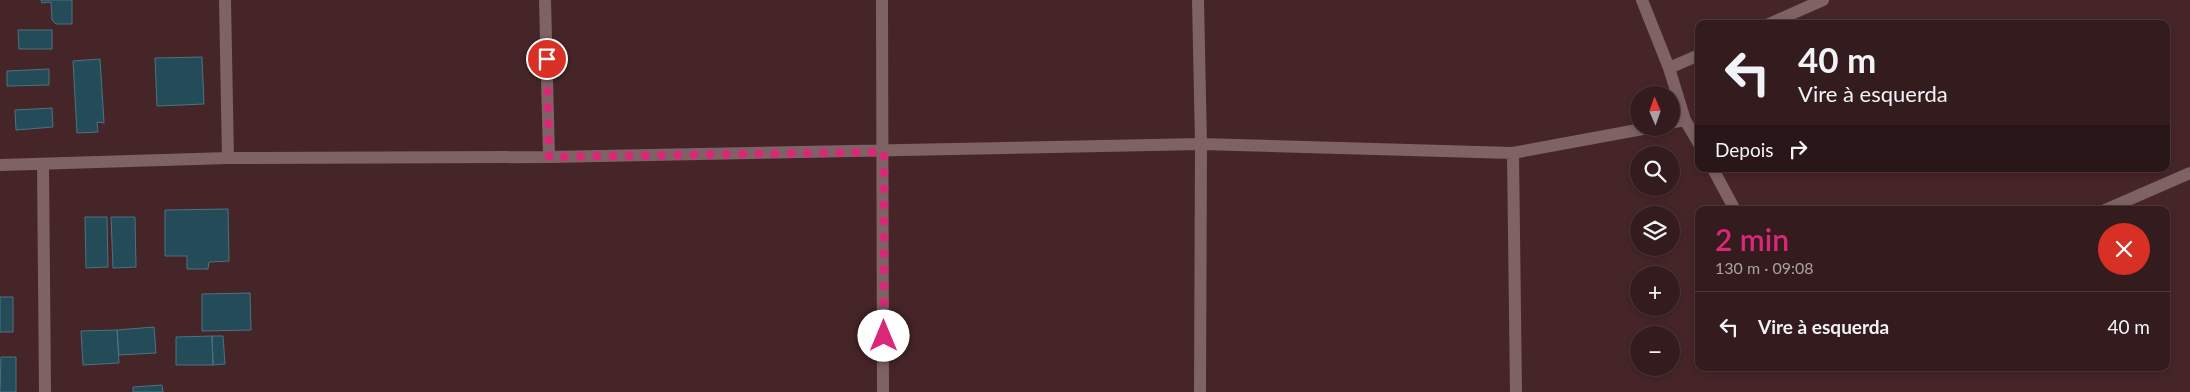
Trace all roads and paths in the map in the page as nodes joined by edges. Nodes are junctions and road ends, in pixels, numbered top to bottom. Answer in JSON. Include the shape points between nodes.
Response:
{"nodes":[{"id":1,"x":225,"y":0,"type":"edge"},
{"id":2,"x":545,"y":0,"type":"edge"},
{"id":3,"x":882,"y":0,"type":"edge"},
{"id":4,"x":1198,"y":0,"type":"edge"},
{"id":5,"x":1642,"y":0,"type":"edge"},
{"id":6,"x":1823,"y":0,"type":"edge"},
{"id":7,"x":1778,"y":20,"type":"edge"},
{"id":8,"x":1695,"y":56,"type":"edge"},
{"id":9,"x":1669,"y":68,"type":"junction"},
{"id":10,"x":1685,"y":120,"type":"junction"},
{"id":11,"x":1680,"y":121,"type":"edge"},
{"id":12,"x":1630,"y":131,"type":"edge"},
{"id":13,"x":1695,"y":137,"type":"edge"},
{"id":14,"x":1201,"y":144,"type":"junction"},
{"id":15,"x":884,"y":152,"type":"junction"},
{"id":16,"x":1513,"y":153,"type":"junction"},
{"id":17,"x":549,"y":157,"type":"junction"},
{"id":18,"x":228,"y":158,"type":"junction"},
{"id":19,"x":43,"y":164,"type":"junction"},
{"id":20,"x":0,"y":165,"type":"edge"},
{"id":21,"x":1715,"y":172,"type":"edge"},
{"id":22,"x":2190,"y":173,"type":"edge"},
{"id":23,"x":1733,"y":206,"type":"edge"},
{"id":24,"x":2115,"y":206,"type":"edge"},
{"id":25,"x":46,"y":392,"type":"edge"},
{"id":26,"x":884,"y":392,"type":"edge"},
{"id":27,"x":1200,"y":392,"type":"edge"},
{"id":28,"x":1516,"y":392,"type":"edge"}],
"edges":[{"from":1,"to":18,"type":"street"},
{"from":2,"to":17,"type":"street"},
{"from":3,"to":15,"type":"street"},
{"from":4,"to":14,"type":"street"},
{"from":5,"to":9,"type":"street"},
{"from":6,"to":7,"type":"street"},
{"from":8,"to":9,"type":"street"},
{"from":9,"to":10,"type":"street"},
{"from":10,"to":11,"type":"street"},
{"from":10,"to":13,"type":"street"},
{"from":12,"to":16,"type":"street"},
{"from":14,"to":15,"type":"street"},
{"from":14,"to":16,"type":"street"},
{"from":14,"to":27,"type":"street"},
{"from":15,"to":17,"type":"street"},
{"from":15,"to":26,"type":"street"},
{"from":16,"to":28,"type":"street"},
{"from":17,"to":18,"type":"street"},
{"from":18,"to":19,"type":"street"},
{"from":19,"to":20,"type":"street"},
{"from":19,"to":25,"type":"street"},
{"from":21,"to":23,"type":"street"},
{"from":22,"to":24,"type":"street"}]}
